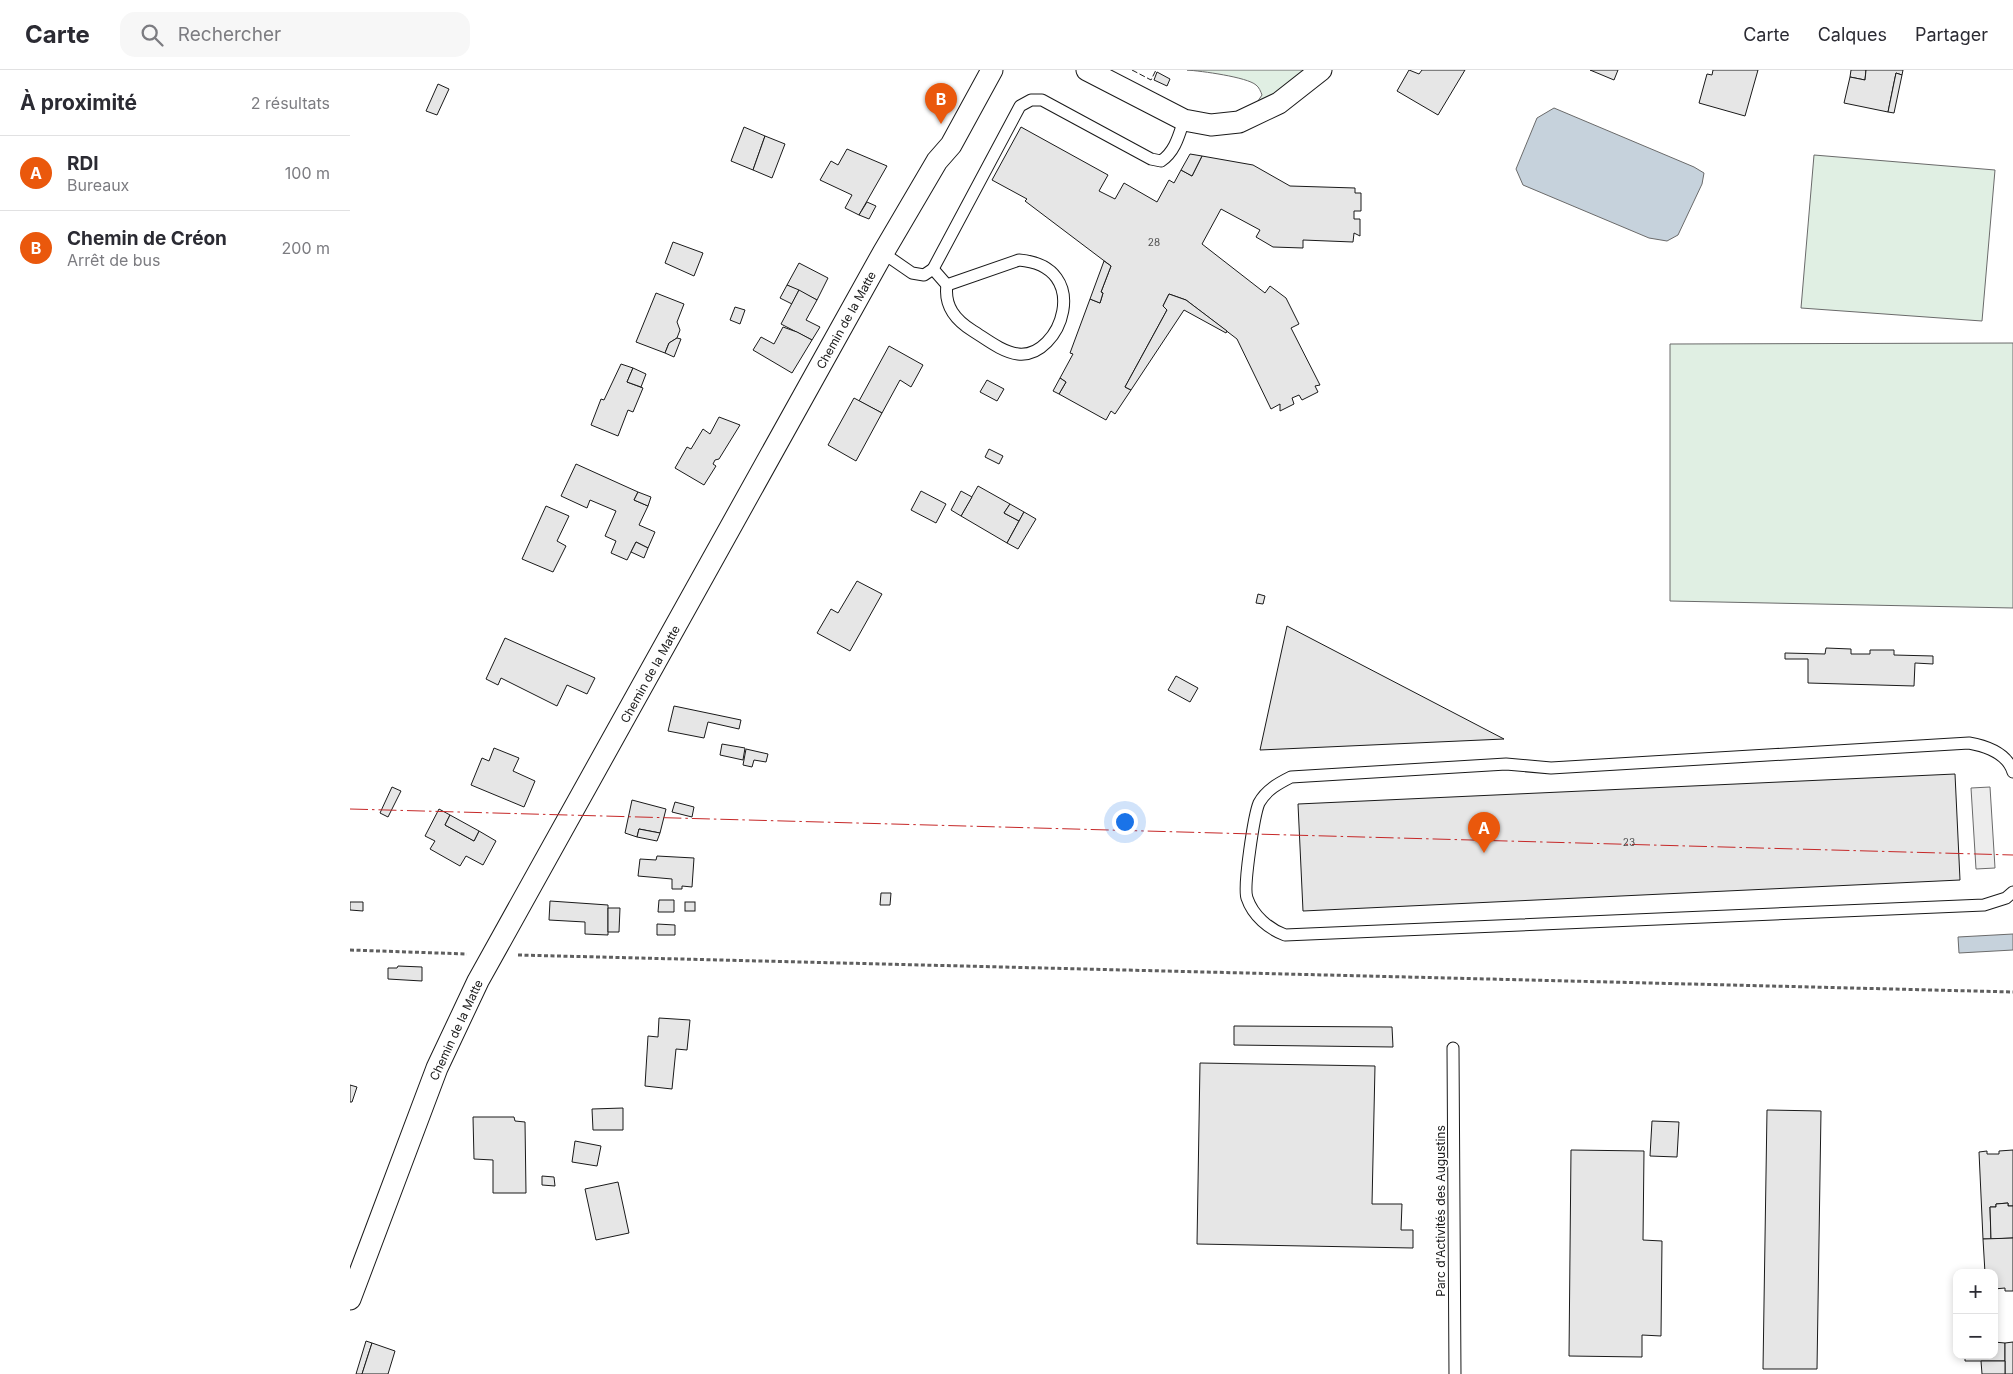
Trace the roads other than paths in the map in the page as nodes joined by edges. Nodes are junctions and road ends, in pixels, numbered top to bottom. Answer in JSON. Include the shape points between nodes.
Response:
{"nodes":[{"id":1,"x":992,"y":70,"type":"edge"},
{"id":2,"x":1087,"y":70,"type":"edge"},
{"id":3,"x":1321,"y":70,"type":"edge"},
{"id":4,"x":1184,"y":120,"type":"junction"},
{"id":5,"x":883,"y":253,"type":"junction"},
{"id":6,"x":933,"y":270,"type":"junction"},
{"id":7,"x":947,"y":285,"type":"junction"},
{"id":8,"x":2013,"y":772,"type":"edge"},
{"id":9,"x":2013,"y":892,"type":"edge"},
{"id":10,"x":1453,"y":1048,"type":"dead end"},
{"id":11,"x":350,"y":1299,"type":"edge"},
{"id":12,"x":1455,"y":1374,"type":"edge"}],
"edges":[{"from":1,"to":5,"type":"street","name":"Chemin de la Matte","via":[[951,145],[937,161]]},
{"from":2,"to":4,"type":"street"},
{"from":3,"to":4,"type":"street","via":[[1279,103],[1239,122],[1211,125]]},
{"from":4,"to":6,"type":"lane","via":[[1174,148],[1161,161],[1151,159],[1042,100],[1031,100],[1020,106]]},
{"from":5,"to":6,"type":"lane","via":[[912,273],[924,275]]},
{"from":5,"to":11,"type":"street","name":"Chemin de la Matte","via":[[478,981],[437,1068]]},
{"from":6,"to":7,"type":"lane"},
{"from":7,"to":7,"type":"lane","via":[[1019,260],[1033,261],[1055,275],[1065,302],[1057,326],[1044,345],[1029,353],[1018,354],[995,344],[954,315],[947,302]]},
{"from":8,"to":9,"type":"lane","via":[[2011,765],[1994,750],[1969,743],[1551,768],[1506,764],[1291,776],[1272,787],[1259,804],[1248,856],[1247,898],[1272,930],[1285,935],[1984,905],[2006,898]]},
{"from":10,"to":12,"type":"lane","name":"Parc d'Activités des Augustins"}]}
